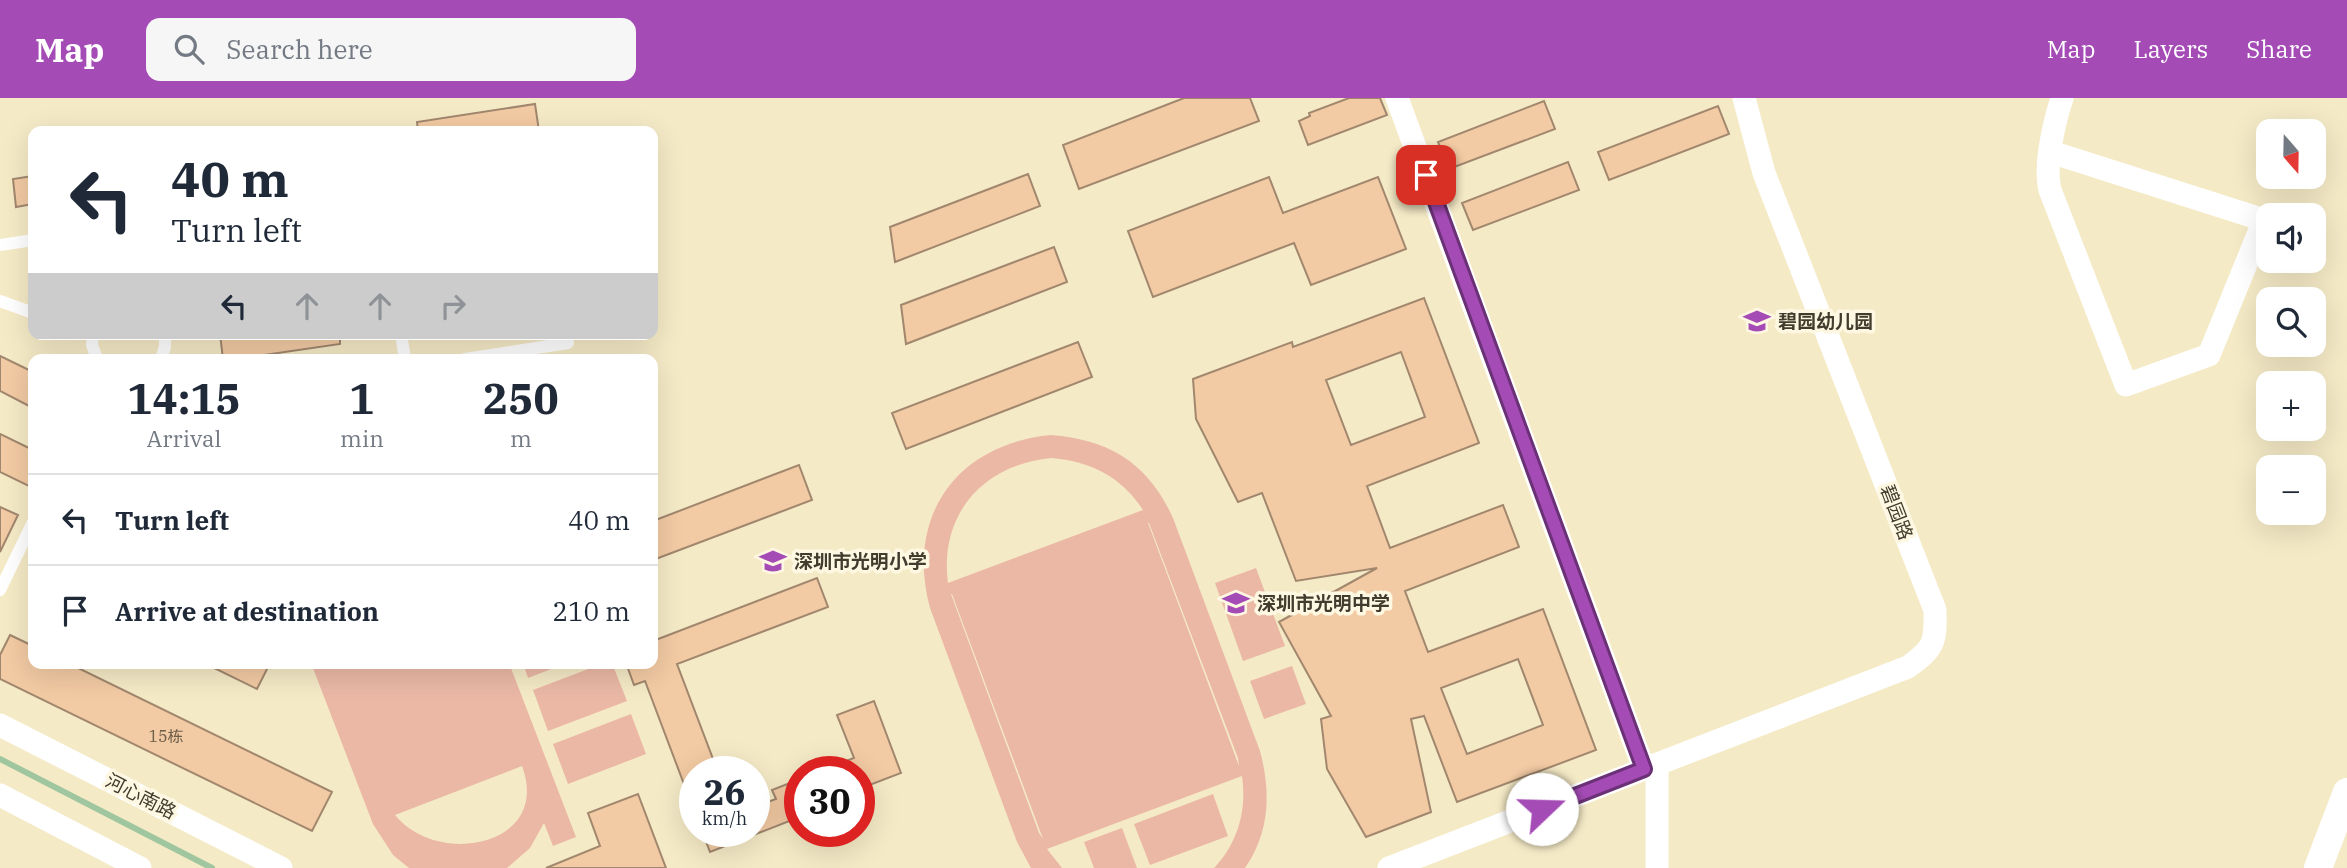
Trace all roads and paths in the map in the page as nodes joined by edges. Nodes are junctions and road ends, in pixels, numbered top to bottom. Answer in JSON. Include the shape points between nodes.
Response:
{"nodes":[{"id":1,"x":1397,"y":98,"type":"edge"},
{"id":2,"x":1744,"y":98,"type":"edge"},
{"id":3,"x":2062,"y":98,"type":"edge"},
{"id":4,"x":2051,"y":152,"type":"junction"},
{"id":5,"x":28,"y":241,"type":"edge"},
{"id":6,"x":0,"y":245,"type":"edge"},
{"id":7,"x":0,"y":301,"type":"edge"},
{"id":8,"x":28,"y":311,"type":"edge"},
{"id":9,"x":568,"y":343,"type":"dead end"},
{"id":10,"x":497,"y":354,"type":"edge"},
{"id":11,"x":28,"y":532,"type":"edge"},
{"id":12,"x":0,"y":590,"type":"edge"},
{"id":13,"x":0,"y":725,"type":"edge"},
{"id":14,"x":1651,"y":766,"type":"junction"},
{"id":15,"x":2347,"y":792,"type":"edge"},
{"id":16,"x":0,"y":795,"type":"edge"},
{"id":17,"x":139,"y":868,"type":"edge"},
{"id":18,"x":281,"y":868,"type":"edge"},
{"id":19,"x":1389,"y":868,"type":"edge"},
{"id":20,"x":1657,"y":868,"type":"edge"},
{"id":21,"x":2318,"y":868,"type":"edge"}],
"edges":[{"from":1,"to":14,"type":"street"},
{"from":2,"to":14,"type":"street","name":"碧园路","via":[[1765,173],[1935,610],[1936,633],[1928,653],[1908,667]]},
{"from":3,"to":4,"type":"street"},
{"from":4,"to":4,"type":"street","via":[[2050,190],[2126,384],[2209,355],[2264,220]]},
{"from":5,"to":6,"type":"lane"},
{"from":7,"to":8,"type":"lane"},
{"from":9,"to":10,"type":"lane"},
{"from":11,"to":12,"type":"lane"},
{"from":13,"to":18,"type":"street","name":"河心南路"},
{"from":14,"to":19,"type":"street","name":"碧园路"},
{"from":14,"to":20,"type":"street"},
{"from":15,"to":21,"type":"street"},
{"from":16,"to":17,"type":"street"}]}
